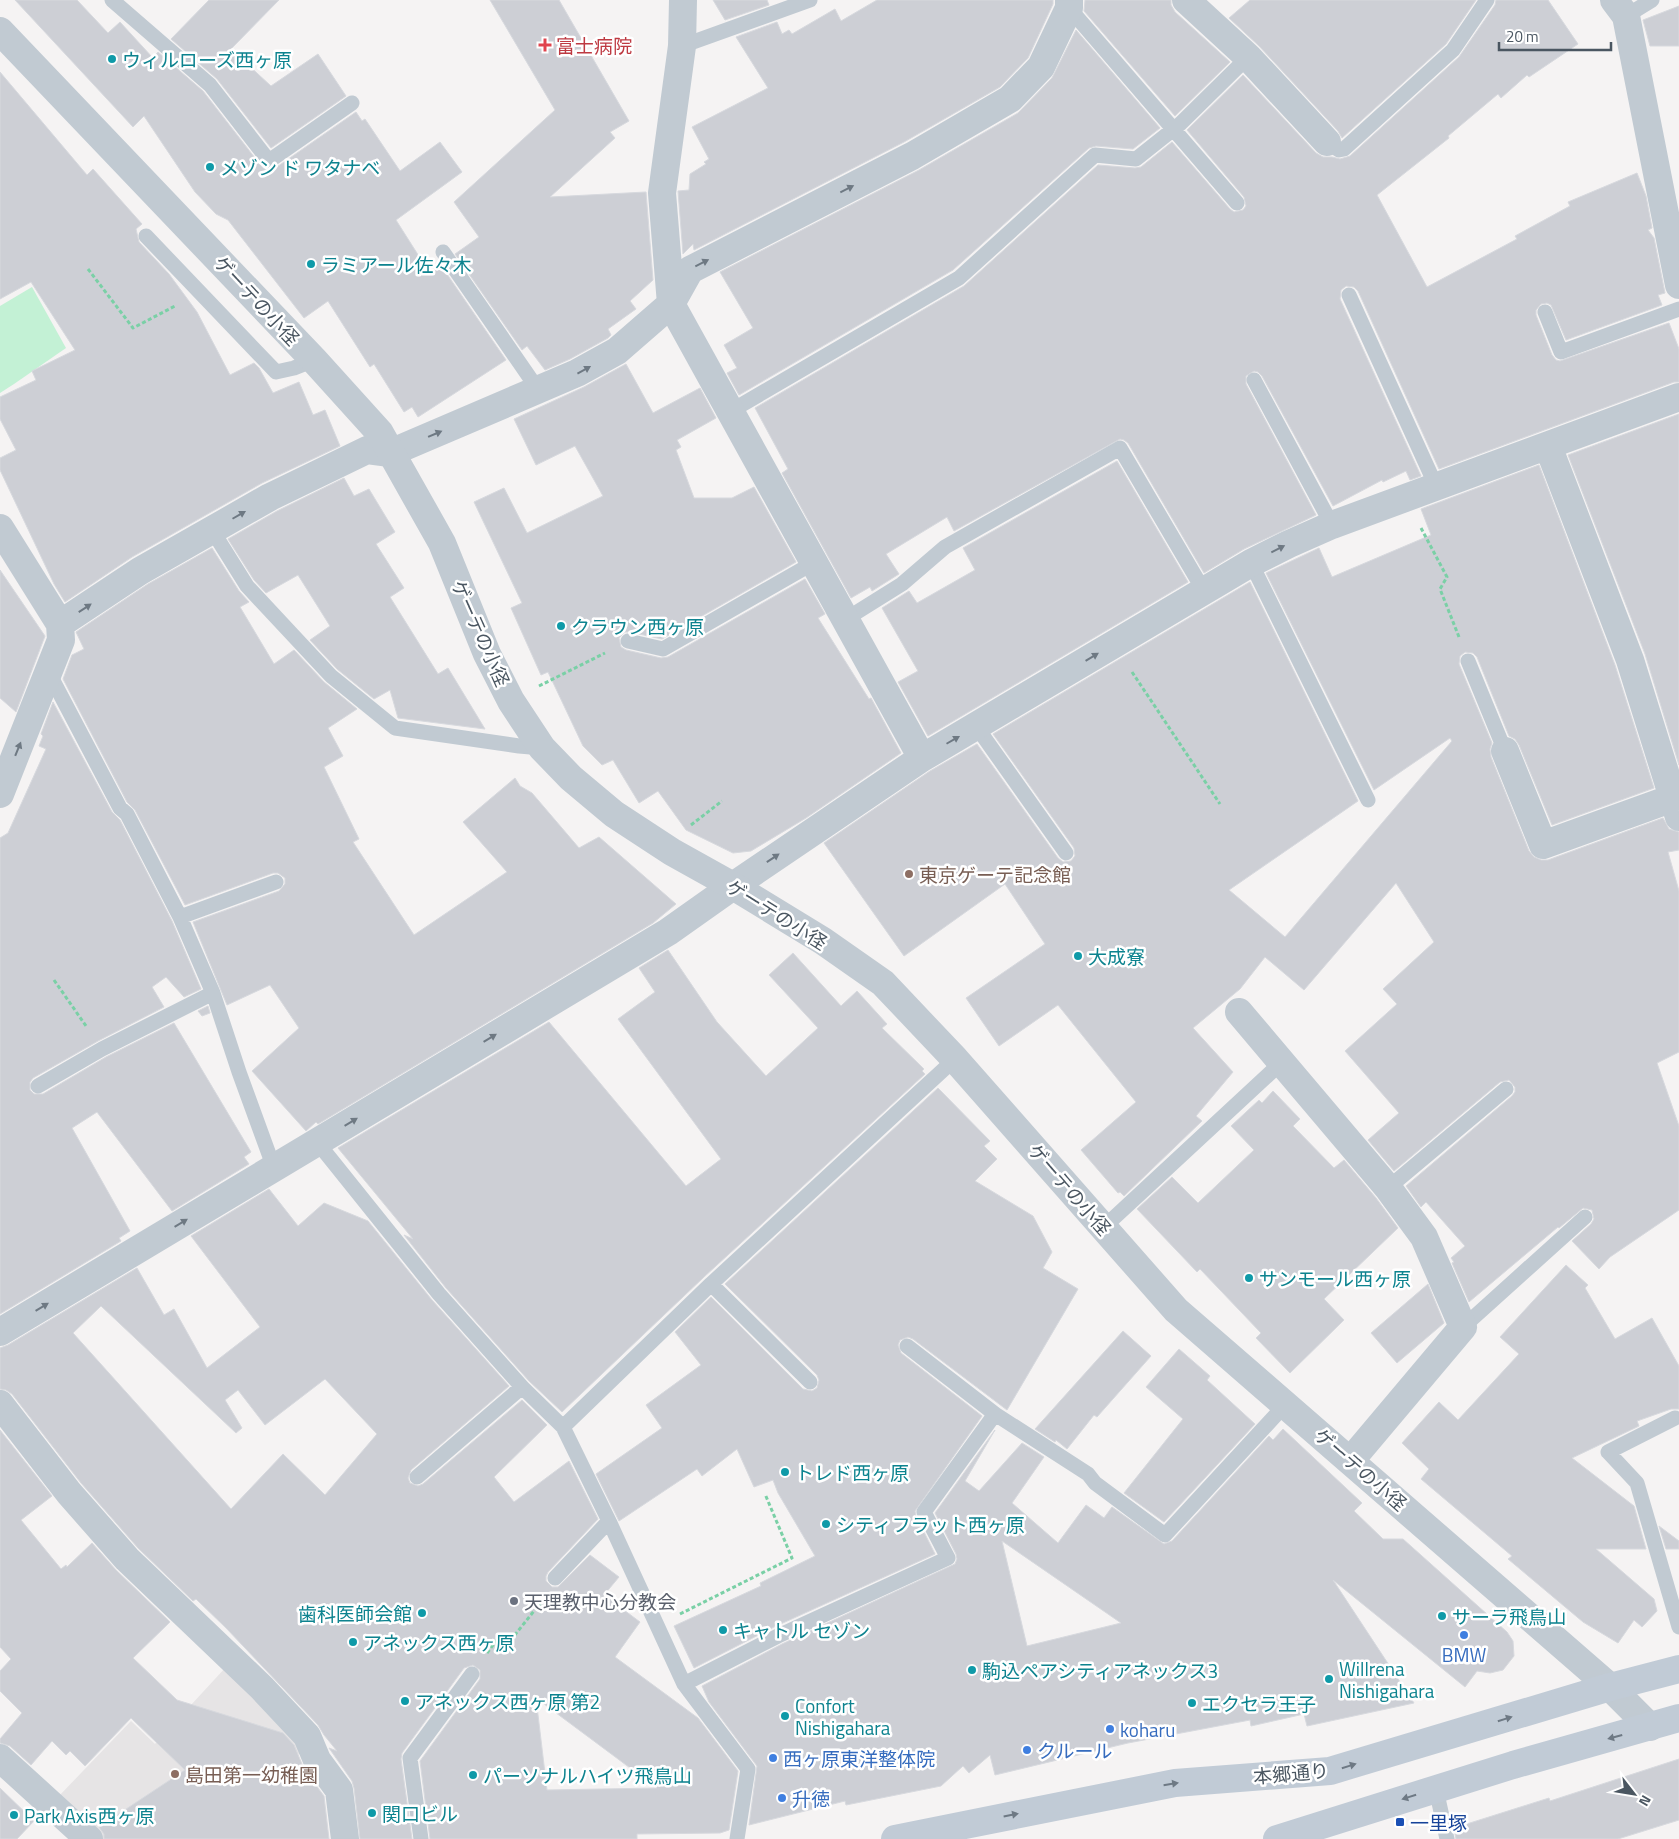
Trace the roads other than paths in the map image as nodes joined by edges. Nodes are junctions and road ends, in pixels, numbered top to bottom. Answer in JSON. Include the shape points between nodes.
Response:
{"nodes":[{"id":1,"x":112,"y":0,"type":"edge"},
{"id":2,"x":683,"y":0,"type":"edge"},
{"id":3,"x":810,"y":0,"type":"edge"},
{"id":4,"x":1186,"y":0,"type":"edge"},
{"id":5,"x":1487,"y":0,"type":"edge"},
{"id":6,"x":1652,"y":0,"type":"edge"},
{"id":7,"x":1069,"y":4,"type":"edge"},
{"id":8,"x":1620,"y":8,"type":"edge"},
{"id":9,"x":0,"y":31,"type":"edge"},
{"id":10,"x":682,"y":46,"type":"junction"},
{"id":11,"x":1248,"y":57,"type":"junction"},
{"id":12,"x":352,"y":103,"type":"dead end"},
{"id":13,"x":1172,"y":130,"type":"junction"},
{"id":14,"x":1327,"y":142,"type":"joint"},
{"id":15,"x":1237,"y":203,"type":"dead end"},
{"id":16,"x":146,"y":236,"type":"dead end"},
{"id":17,"x":443,"y":252,"type":"dead end"},
{"id":18,"x":1679,"y":284,"type":"edge"},
{"id":19,"x":1349,"y":296,"type":"dead end"},
{"id":20,"x":671,"y":304,"type":"junction"},
{"id":21,"x":1679,"y":309,"type":"edge"},
{"id":22,"x":1545,"y":312,"type":"dead end"},
{"id":23,"x":314,"y":360,"type":"junction"},
{"id":24,"x":1254,"y":380,"type":"dead end"},
{"id":25,"x":539,"y":391,"type":"junction"},
{"id":26,"x":1679,"y":397,"type":"edge"},
{"id":27,"x":731,"y":412,"type":"junction"},
{"id":28,"x":1548,"y":446,"type":"junction"},
{"id":29,"x":390,"y":453,"type":"junction"},
{"id":30,"x":1436,"y":486,"type":"junction"},
{"id":31,"x":1332,"y":525,"type":"junction"},
{"id":32,"x":0,"y":528,"type":"edge"},
{"id":33,"x":212,"y":530,"type":"junction"},
{"id":34,"x":815,"y":562,"type":"junction"},
{"id":35,"x":1251,"y":563,"type":"junction"},
{"id":36,"x":1204,"y":590,"type":"junction"},
{"id":37,"x":846,"y":619,"type":"junction"},
{"id":38,"x":60,"y":624,"type":"junction"},
{"id":39,"x":628,"y":641,"type":"road end"},
{"id":40,"x":1468,"y":661,"type":"road end"},
{"id":41,"x":49,"y":673,"type":"junction"},
{"id":42,"x":976,"y":726,"type":"junction"},
{"id":43,"x":542,"y":748,"type":"junction"},
{"id":44,"x":1505,"y":751,"type":"joint"},
{"id":45,"x":922,"y":758,"type":"junction"},
{"id":46,"x":0,"y":794,"type":"edge"},
{"id":47,"x":1368,"y":800,"type":"dead end"},
{"id":48,"x":1676,"y":807,"type":"edge"},
{"id":49,"x":1066,"y":853,"type":"dead end"},
{"id":50,"x":276,"y":882,"type":"dead end"},
{"id":51,"x":733,"y":886,"type":"junction"},
{"id":52,"x":180,"y":917,"type":"junction"},
{"id":53,"x":213,"y":993,"type":"junction"},
{"id":54,"x":1239,"y":1012,"type":"dead end"},
{"id":55,"x":955,"y":1059,"type":"junction"},
{"id":56,"x":1281,"y":1063,"type":"junction"},
{"id":57,"x":38,"y":1086,"type":"dead end"},
{"id":58,"x":1506,"y":1089,"type":"dead end"},
{"id":59,"x":317,"y":1142,"type":"junction"},
{"id":60,"x":274,"y":1168,"type":"junction"},
{"id":61,"x":1388,"y":1188,"type":"junction"},
{"id":62,"x":1586,"y":1217,"type":"dead end"},
{"id":63,"x":1103,"y":1228,"type":"junction"},
{"id":64,"x":711,"y":1284,"type":"junction"},
{"id":65,"x":1463,"y":1327,"type":"junction"},
{"id":66,"x":0,"y":1332,"type":"edge"},
{"id":67,"x":907,"y":1346,"type":"dead end"},
{"id":68,"x":810,"y":1382,"type":"dead end"},
{"id":69,"x":522,"y":1387,"type":"junction"},
{"id":70,"x":0,"y":1404,"type":"edge"},
{"id":71,"x":1286,"y":1404,"type":"junction"},
{"id":72,"x":995,"y":1414,"type":"junction"},
{"id":73,"x":1675,"y":1418,"type":"dead end"},
{"id":74,"x":563,"y":1427,"type":"junction"},
{"id":75,"x":1351,"y":1460,"type":"junction"},
{"id":76,"x":417,"y":1477,"type":"dead end"},
{"id":77,"x":609,"y":1521,"type":"junction"},
{"id":78,"x":555,"y":1578,"type":"road end"},
{"id":79,"x":1679,"y":1627,"type":"edge"},
{"id":80,"x":1679,"y":1669,"type":"edge"},
{"id":81,"x":472,"y":1674,"type":"road end"},
{"id":82,"x":684,"y":1684,"type":"junction"},
{"id":83,"x":1610,"y":1688,"type":"junction"},
{"id":84,"x":1679,"y":1718,"type":"edge"},
{"id":85,"x":1650,"y":1728,"type":"junction"},
{"id":86,"x":0,"y":1758,"type":"edge"},
{"id":87,"x":1436,"y":1788,"type":"junction"},
{"id":88,"x":973,"y":1831,"type":"edge"},
{"id":89,"x":89,"y":1839,"type":"edge"},
{"id":90,"x":345,"y":1839,"type":"edge"},
{"id":91,"x":421,"y":1839,"type":"edge"},
{"id":92,"x":737,"y":1839,"type":"edge"},
{"id":93,"x":895,"y":1839,"type":"edge"},
{"id":94,"x":1277,"y":1839,"type":"edge"},
{"id":95,"x":1447,"y":1839,"type":"edge"}],
"edges":[{"from":1,"to":12,"type":"lane","via":[[210,84],[268,161]]},
{"from":2,"to":10,"type":"street"},
{"from":3,"to":10,"type":"lane"},
{"from":4,"to":11,"type":"street"},
{"from":5,"to":14,"type":"lane","via":[[1453,50],[1344,149],[1339,150]]},
{"from":6,"to":8,"type":"lane"},
{"from":7,"to":13,"type":"lane"},
{"from":20,"to":7,"type":"street","one_way":true,"via":[[690,270],[912,156],[1010,99],[1041,67]]},
{"from":8,"to":18,"type":"street"},
{"from":9,"to":23,"type":"street","name":"ゲーテの小径"},
{"from":10,"to":20,"type":"street","via":[[662,193]]},
{"from":11,"to":13,"type":"lane"},
{"from":11,"to":14,"type":"street"},
{"from":13,"to":15,"type":"lane"},
{"from":13,"to":27,"type":"lane","via":[[1136,159],[1095,155],[959,278]]},
{"from":16,"to":23,"type":"lane","via":[[276,372]]},
{"from":17,"to":25,"type":"lane"},
{"from":19,"to":30,"type":"lane"},
{"from":25,"to":20,"type":"street","one_way":true,"via":[[617,351]]},
{"from":20,"to":27,"type":"street"},
{"from":21,"to":22,"type":"lane","via":[[1561,352]]},
{"from":23,"to":29,"type":"street","name":"ゲーテの小径","via":[[380,433]]},
{"from":24,"to":31,"type":"lane"},
{"from":29,"to":25,"type":"street","one_way":true},
{"from":26,"to":28,"type":"street"},
{"from":27,"to":34,"type":"street"},
{"from":28,"to":30,"type":"street"},
{"from":28,"to":48,"type":"street","via":[[1630,660]]},
{"from":33,"to":29,"type":"street","one_way":true,"via":[[270,497],[367,450]]},
{"from":29,"to":43,"type":"street","name":"ゲーテの小径","via":[[442,543],[487,654],[511,701]]},
{"from":30,"to":31,"type":"street"},
{"from":35,"to":31,"type":"street","one_way":true},
{"from":32,"to":38,"type":"street"},
{"from":38,"to":33,"type":"street","one_way":true,"via":[[140,571]]},
{"from":33,"to":43,"type":"lane","via":[[247,586],[331,676],[395,728]]},
{"from":34,"to":37,"type":"street"},
{"from":34,"to":39,"type":"lane","via":[[663,649]]},
{"from":35,"to":36,"type":"street"},
{"from":35,"to":47,"type":"lane"},
{"from":36,"to":37,"type":"lane","via":[[1120,448],[945,547],[902,584]]},
{"from":42,"to":36,"type":"street","one_way":true},
{"from":37,"to":45,"type":"street"},
{"from":38,"to":41,"type":"street","via":[[61,640]]},
{"from":40,"to":44,"type":"lane"},
{"from":46,"to":41,"type":"street","one_way":true},
{"from":41,"to":52,"type":"lane"},
{"from":45,"to":42,"type":"street","one_way":true},
{"from":42,"to":49,"type":"lane"},
{"from":43,"to":51,"type":"street","name":"ゲーテの小径","via":[[571,778],[614,814]]},
{"from":44,"to":48,"type":"street","via":[[1543,845]]},
{"from":51,"to":45,"type":"street","one_way":true},
{"from":50,"to":52,"type":"lane"},
{"from":51,"to":55,"type":"street","name":"ゲーテの小径","via":[[883,983]]},
{"from":59,"to":51,"type":"street","one_way":true,"via":[[668,932]]},
{"from":52,"to":53,"type":"lane"},
{"from":53,"to":57,"type":"lane","via":[[102,1049]]},
{"from":53,"to":60,"type":"lane"},
{"from":54,"to":56,"type":"street"},
{"from":55,"to":63,"type":"street","name":"ゲーテの小径"},
{"from":55,"to":64,"type":"lane"},
{"from":56,"to":61,"type":"street"},
{"from":56,"to":63,"type":"lane"},
{"from":58,"to":61,"type":"lane"},
{"from":59,"to":60,"type":"street"},
{"from":59,"to":69,"type":"lane","via":[[439,1294]]},
{"from":66,"to":60,"type":"street","one_way":true},
{"from":61,"to":65,"type":"street","via":[[1424,1237]]},
{"from":62,"to":65,"type":"lane"},
{"from":63,"to":71,"type":"street","name":"ゲーテの小径","via":[[1176,1310]]},
{"from":64,"to":68,"type":"lane"},
{"from":64,"to":74,"type":"lane"},
{"from":65,"to":75,"type":"street"},
{"from":67,"to":72,"type":"lane"},
{"from":69,"to":74,"type":"lane"},
{"from":69,"to":76,"type":"lane"},
{"from":70,"to":90,"type":"street","via":[[69,1493],[127,1559],[262,1688],[307,1736],[317,1760],[339,1790]]},
{"from":71,"to":72,"type":"lane","via":[[1165,1535],[1095,1483],[1088,1474]]},
{"from":71,"to":75,"type":"street","name":"ゲーテの小径"},
{"from":72,"to":82,"type":"lane","via":[[924,1512],[948,1558],[778,1636]]},
{"from":73,"to":79,"type":"lane","via":[[1608,1452],[1637,1483]]},
{"from":74,"to":77,"type":"lane"},
{"from":75,"to":83,"type":"street","name":"ゲーテの小径"},
{"from":77,"to":78,"type":"lane"},
{"from":77,"to":82,"type":"lane"},
{"from":80,"to":83,"type":"main road","name":"本郷通り"},
{"from":81,"to":91,"type":"lane","via":[[410,1758]]},
{"from":82,"to":92,"type":"lane","via":[[748,1769]]},
{"from":83,"to":85,"type":"street","name":"ゲーテの小径"},
{"from":88,"to":83,"type":"main road","name":"本郷通り","one_way":true,"via":[[1175,1783],[1330,1772]]},
{"from":84,"to":85,"type":"main road"},
{"from":85,"to":87,"type":"main road","one_way":true},
{"from":86,"to":89,"type":"street"},
{"from":87,"to":94,"type":"main road","one_way":true},
{"from":87,"to":95,"type":"lane"},
{"from":88,"to":93,"type":"main road","name":"本郷通り"}]}
